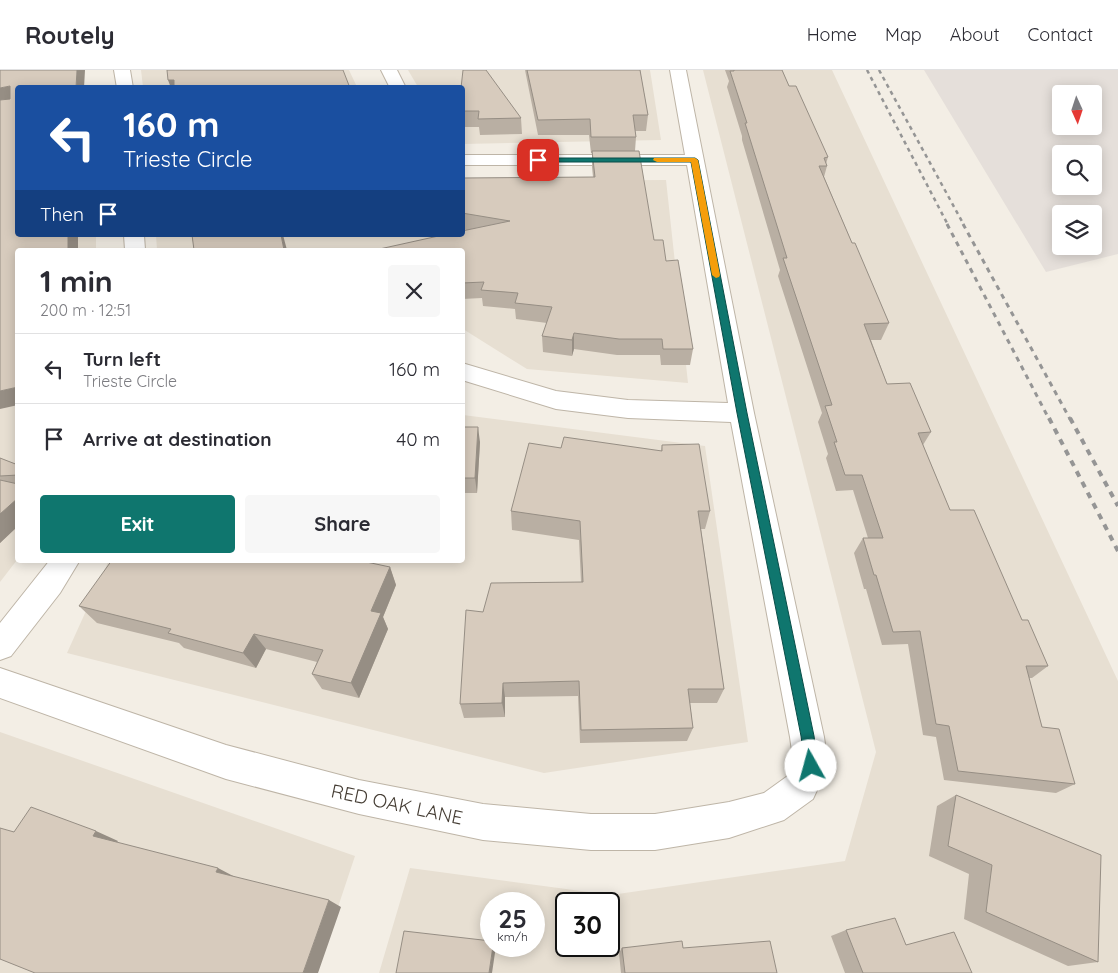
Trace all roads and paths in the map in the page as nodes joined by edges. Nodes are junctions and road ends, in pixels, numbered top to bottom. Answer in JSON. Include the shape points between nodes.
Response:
{"nodes":[{"id":1,"x":122,"y":70,"type":"edge"},
{"id":2,"x":389,"y":70,"type":"edge"},
{"id":3,"x":678,"y":70,"type":"edge"},
{"id":4,"x":124,"y":85,"type":"edge"},
{"id":5,"x":396,"y":85,"type":"edge"},
{"id":6,"x":465,"y":160,"type":"edge"},
{"id":7,"x":695,"y":160,"type":"junction"},
{"id":8,"x":465,"y":372,"type":"edge"},
{"id":9,"x":742,"y":413,"type":"junction"},
{"id":10,"x":64,"y":563,"type":"edge"},
{"id":11,"x":0,"y":646,"type":"edge"},
{"id":12,"x":0,"y":682,"type":"edge"}],
"edges":[{"from":1,"to":4,"type":"street"},
{"from":2,"to":5,"type":"street"},
{"from":3,"to":7,"type":"street"},
{"from":6,"to":7,"type":"street"},
{"from":7,"to":9,"type":"street"},
{"from":8,"to":9,"type":"street","via":[[556,400],[628,409]]},
{"from":9,"to":12,"type":"street","name":"RED OAK LANE","via":[[808,736],[811,766],[802,787],[772,808],[729,820],[655,832],[591,832],[483,822],[359,797],[226,762]]},
{"from":10,"to":11,"type":"street"}]}
